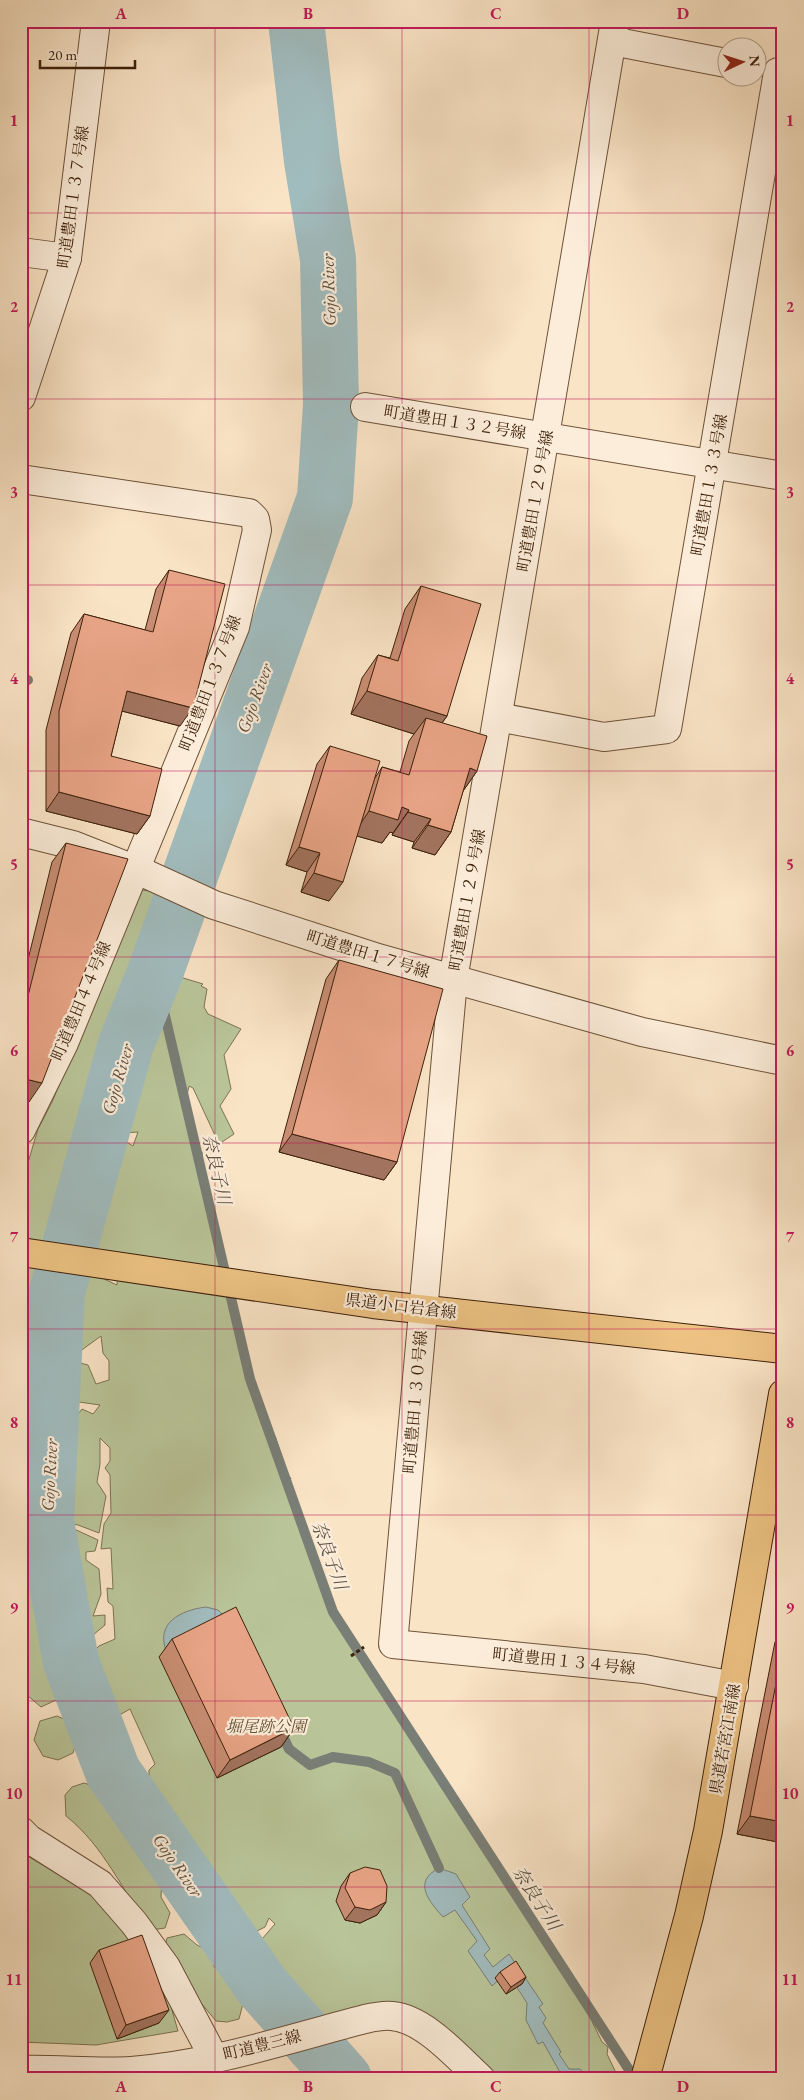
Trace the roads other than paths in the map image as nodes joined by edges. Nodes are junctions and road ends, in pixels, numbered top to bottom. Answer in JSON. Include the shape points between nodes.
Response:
{"nodes":[{"id":1,"x":96,"y":21,"type":"edge"},
{"id":2,"x":613,"y":31,"type":"edge"},
{"id":3,"x":716,"y":60,"type":"edge"},
{"id":4,"x":772,"y":71,"type":"edge"},
{"id":5,"x":21,"y":252,"type":"edge"},
{"id":6,"x":67,"y":258,"type":"junction"},
{"id":7,"x":21,"y":397,"type":"edge"},
{"id":8,"x":365,"y":407,"type":"dead end"},
{"id":9,"x":546,"y":437,"type":"junction"},
{"id":10,"x":712,"y":464,"type":"junction"},
{"id":11,"x":783,"y":476,"type":"edge"},
{"id":12,"x":21,"y":479,"type":"edge"},
{"id":13,"x":498,"y":718,"type":"junction"},
{"id":14,"x":21,"y":832,"type":"edge"},
{"id":15,"x":140,"y":872,"type":"junction"},
{"id":16,"x":454,"y":980,"type":"junction"},
{"id":17,"x":783,"y":1061,"type":"edge"},
{"id":18,"x":21,"y":1130,"type":"edge"},
{"id":19,"x":21,"y":1252,"type":"edge"},
{"id":20,"x":423,"y":1310,"type":"junction"},
{"id":21,"x":783,"y":1349,"type":"edge"},
{"id":22,"x":783,"y":1394,"type":"edge"},
{"id":23,"x":393,"y":1644,"type":"joint"},
{"id":24,"x":734,"y":1686,"type":"junction"},
{"id":25,"x":21,"y":1831,"type":"edge"},
{"id":26,"x":214,"y":2058,"type":"junction"},
{"id":27,"x":21,"y":2070,"type":"edge"},
{"id":28,"x":97,"y":2075,"type":"edge"},
{"id":29,"x":481,"y":2079,"type":"edge"},
{"id":30,"x":645,"y":2079,"type":"edge"}],
"edges":[{"from":1,"to":6,"type":"street","name":"町道豊田１３７号線"},
{"from":2,"to":3,"type":"street"},
{"from":2,"to":9,"type":"street","name":"町道豊田１２９号線"},
{"from":4,"to":10,"type":"street","name":"町道豊田１３３号線"},
{"from":5,"to":6,"type":"street"},
{"from":6,"to":7,"type":"street","name":"町道豊田１３７号線"},
{"from":8,"to":9,"type":"street","name":"町道豊田１３２号線"},
{"from":9,"to":10,"type":"street","name":"町道豊田１３２号線"},
{"from":9,"to":13,"type":"street","name":"町道豊田１２９号線"},
{"from":10,"to":11,"type":"street","name":"町道豊田１３２号線"},
{"from":10,"to":13,"type":"street","name":"町道豊田１３３号線","via":[[668,728],[604,737]]},
{"from":12,"to":15,"type":"street","name":"町道豊田１３７号線","via":[[249,513],[257,524],[235,627]]},
{"from":13,"to":16,"type":"street","name":"町道豊田１２９号線"},
{"from":14,"to":15,"type":"street","name":"町道豊田１７号線","via":[[73,845]]},
{"from":15,"to":16,"type":"street","name":"町道豊田１７号線","via":[[214,905]]},
{"from":15,"to":18,"type":"street","name":"町道豊田４４号線","via":[[64,1043]]},
{"from":16,"to":17,"type":"street","name":"町道豊田１７号線","via":[[642,1032]]},
{"from":16,"to":20,"type":"street","name":"町道豊田１３０号線"},
{"from":19,"to":20,"type":"main road","name":"県道小口岩倉線"},
{"from":20,"to":21,"type":"main road","name":"県道小口岩倉線"},
{"from":20,"to":23,"type":"street","name":"町道豊田１３０号線"},
{"from":22,"to":24,"type":"main road","name":"県道若宮江南線"},
{"from":23,"to":24,"type":"street","name":"町道豊田１３４号線","via":[[644,1669]]},
{"from":24,"to":30,"type":"main road","name":"県道若宮江南線","via":[[689,1916]]},
{"from":25,"to":26,"type":"street","via":[[100,1884],[134,1923],[166,1967]]},
{"from":26,"to":28,"type":"street","name":"町道豊三線"},
{"from":26,"to":29,"type":"street","name":"町道豊三線","via":[[365,2019],[393,2016],[412,2022],[438,2039]]},
{"from":27,"to":28,"type":"street","name":"町道豊三線"}]}
